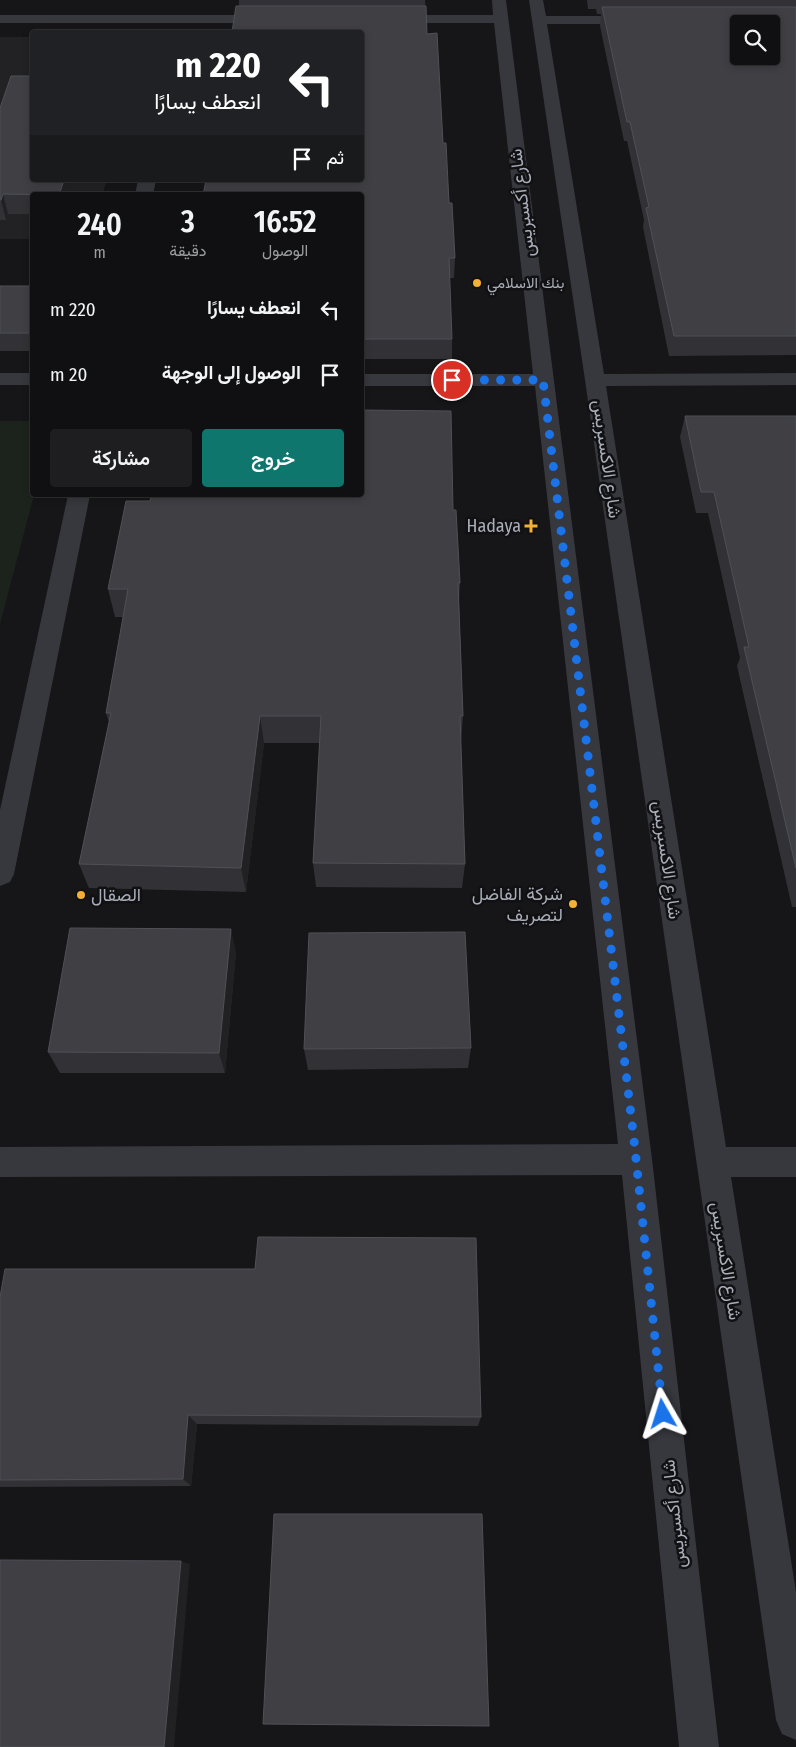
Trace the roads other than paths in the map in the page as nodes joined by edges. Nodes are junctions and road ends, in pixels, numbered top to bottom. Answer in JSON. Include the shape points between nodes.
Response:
{"nodes":[{"id":1,"x":499,"y":0,"type":"edge"},
{"id":2,"x":536,"y":0,"type":"edge"},
{"id":3,"x":0,"y":19,"type":"edge"},
{"id":4,"x":282,"y":19,"type":"edge"},
{"id":5,"x":372,"y":19,"type":"edge"},
{"id":6,"x":501,"y":19,"type":"junction"},
{"id":7,"x":540,"y":20,"type":"junction"},
{"id":8,"x":648,"y":20,"type":"edge"},
{"id":9,"x":182,"y":26,"type":"edge"},
{"id":10,"x":0,"y":379,"type":"edge"},
{"id":11,"x":30,"y":379,"type":"edge"},
{"id":12,"x":796,"y":379,"type":"edge"},
{"id":13,"x":364,"y":380,"type":"edge"},
{"id":14,"x":543,"y":380,"type":"junction"},
{"id":15,"x":595,"y":380,"type":"junction"},
{"id":16,"x":79,"y":497,"type":"edge"},
{"id":17,"x":0,"y":874,"type":"edge"},
{"id":18,"x":636,"y":1160,"type":"junction"},
{"id":19,"x":0,"y":1162,"type":"edge"},
{"id":20,"x":712,"y":1162,"type":"junction"},
{"id":21,"x":796,"y":1162,"type":"edge"},
{"id":22,"x":796,"y":1720,"type":"edge"},
{"id":23,"x":699,"y":1747,"type":"edge"}],
"edges":[{"from":1,"to":6,"type":"street","name":"شارع أكسبريس"},
{"from":2,"to":7,"type":"street","name":"شارع الاكسبريس"},
{"from":3,"to":9,"type":"street"},
{"from":4,"to":9,"type":"street"},
{"from":5,"to":6,"type":"street"},
{"from":6,"to":14,"type":"street","name":"شارع أكسبريس"},
{"from":7,"to":8,"type":"street"},
{"from":7,"to":15,"type":"street","name":"شارع الاكسبريس"},
{"from":10,"to":11,"type":"street"},
{"from":12,"to":15,"type":"street"},
{"from":13,"to":14,"type":"street"},
{"from":14,"to":18,"type":"street","name":"شارع أكسبريس"},
{"from":15,"to":20,"type":"street","name":"شارع الاكسبريس"},
{"from":16,"to":17,"type":"street"},
{"from":18,"to":19,"type":"street"},
{"from":18,"to":23,"type":"street","name":"شارع أكسبريس"},
{"from":20,"to":21,"type":"street"},
{"from":20,"to":22,"type":"street","name":"شارع الاكسبريس"}]}
